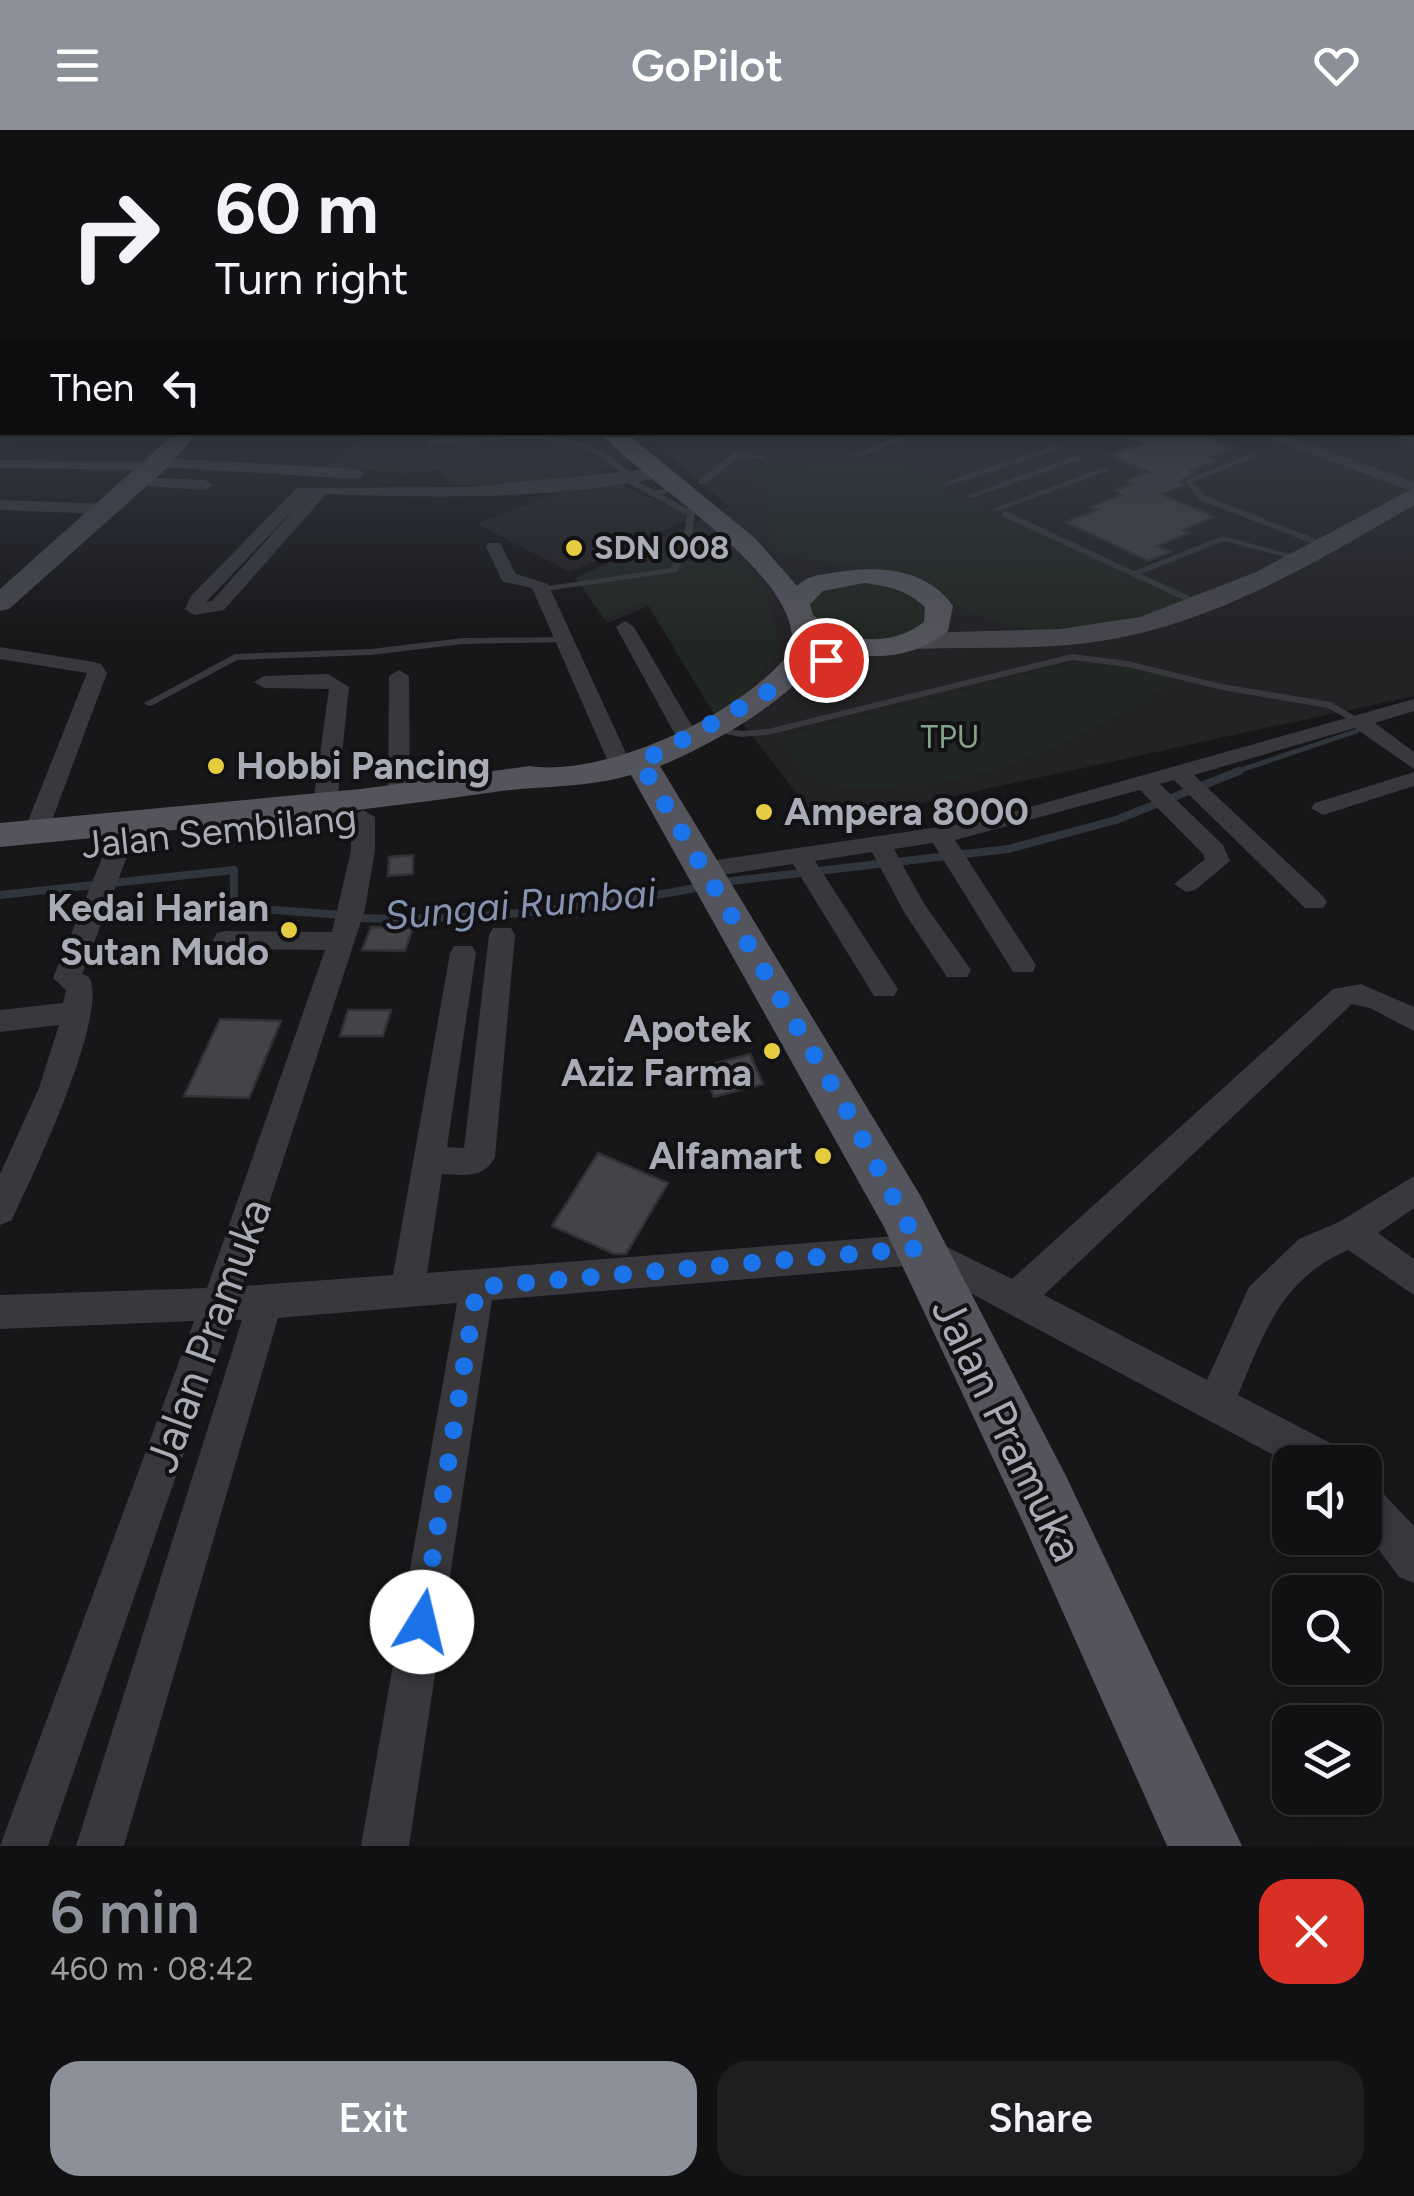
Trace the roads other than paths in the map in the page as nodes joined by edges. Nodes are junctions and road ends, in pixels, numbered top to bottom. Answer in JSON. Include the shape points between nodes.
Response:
{"nodes":[{"id":1,"x":138,"y":481,"type":"edge"},
{"id":2,"x":195,"y":481,"type":"edge"},
{"id":3,"x":589,"y":481,"type":"edge"},
{"id":4,"x":648,"y":481,"type":"edge"},
{"id":5,"x":668,"y":481,"type":"edge"},
{"id":6,"x":670,"y":481,"type":"edge"},
{"id":7,"x":684,"y":481,"type":"edge"},
{"id":8,"x":953,"y":481,"type":"edge"},
{"id":9,"x":1013,"y":481,"type":"edge"},
{"id":10,"x":1077,"y":481,"type":"edge"},
{"id":11,"x":1188,"y":481,"type":"edge"},
{"id":12,"x":944,"y":484,"type":"dead end"},
{"id":13,"x":205,"y":485,"type":"dead end"},
{"id":14,"x":674,"y":486,"type":"junction"},
{"id":15,"x":321,"y":490,"type":"junction"},
{"id":16,"x":1414,"y":495,"type":"edge"},
{"id":17,"x":969,"y":496,"type":"dead end"},
{"id":18,"x":0,"y":504,"type":"edge"},
{"id":19,"x":106,"y":509,"type":"junction"},
{"id":20,"x":747,"y":544,"type":"junction"},
{"id":21,"x":1326,"y":546,"type":"junction"},
{"id":22,"x":494,"y":547,"type":"dead end"},
{"id":23,"x":244,"y":549,"type":"junction"},
{"id":24,"x":267,"y":550,"type":"junction"},
{"id":25,"x":1300,"y":558,"type":"junction"},
{"id":26,"x":1134,"y":574,"type":"junction"},
{"id":27,"x":846,"y":576,"type":"junction"},
{"id":28,"x":542,"y":590,"type":"junction"},
{"id":29,"x":932,"y":598,"type":"junction"},
{"id":30,"x":0,"y":603,"type":"edge"},
{"id":31,"x":1199,"y":604,"type":"junction"},
{"id":32,"x":801,"y":614,"type":"junction"},
{"id":33,"x":625,"y":628,"type":"dead end"},
{"id":34,"x":1054,"y":636,"type":"junction"},
{"id":35,"x":566,"y":640,"type":"junction"},
{"id":36,"x":916,"y":641,"type":"junction"},
{"id":37,"x":878,"y":647,"type":"junction"},
{"id":38,"x":0,"y":653,"type":"edge"},
{"id":39,"x":398,"y":676,"type":"dead end"},
{"id":40,"x":264,"y":682,"type":"dead end"},
{"id":41,"x":756,"y":697,"type":"junction"},
{"id":42,"x":149,"y":703,"type":"dead end"},
{"id":43,"x":1414,"y":705,"type":"edge"},
{"id":44,"x":1360,"y":722,"type":"junction"},
{"id":45,"x":699,"y":733,"type":"junction"},
{"id":46,"x":1414,"y":762,"type":"edge"},
{"id":47,"x":631,"y":764,"type":"junction"},
{"id":48,"x":1414,"y":779,"type":"edge"},
{"id":49,"x":1190,"y":783,"type":"junction"},
{"id":50,"x":540,"y":784,"type":"junction"},
{"id":51,"x":1157,"y":795,"type":"junction"},
{"id":52,"x":399,"y":796,"type":"junction"},
{"id":53,"x":325,"y":804,"type":"junction"},
{"id":54,"x":1323,"y":808,"type":"dead end"},
{"id":55,"x":363,"y":817,"type":"junction"},
{"id":56,"x":18,"y":833,"type":"edge"},
{"id":57,"x":121,"y":841,"type":"junction"},
{"id":58,"x":948,"y":848,"type":"junction"},
{"id":59,"x":0,"y":854,"type":"edge"},
{"id":60,"x":886,"y":856,"type":"junction"},
{"id":61,"x":806,"y":866,"type":"junction"},
{"id":62,"x":712,"y":884,"type":"junction"},
{"id":63,"x":1186,"y":884,"type":"dead end"},
{"id":64,"x":1314,"y":902,"type":"dead end"},
{"id":65,"x":347,"y":924,"type":"junction"},
{"id":66,"x":502,"y":935,"type":"dead end"},
{"id":67,"x":226,"y":940,"type":"dead end"},
{"id":68,"x":462,"y":953,"type":"dead end"},
{"id":69,"x":1023,"y":964,"type":"dead end"},
{"id":70,"x":957,"y":970,"type":"dead end"},
{"id":71,"x":884,"y":989,"type":"dead end"},
{"id":72,"x":74,"y":1012,"type":"junction"},
{"id":73,"x":1414,"y":1020,"type":"edge"},
{"id":74,"x":0,"y":1021,"type":"edge"},
{"id":75,"x":431,"y":1160,"type":"junction"},
{"id":76,"x":1414,"y":1190,"type":"edge"},
{"id":77,"x":0,"y":1210,"type":"edge"},
{"id":78,"x":1351,"y":1233,"type":"junction"},
{"id":79,"x":920,"y":1248,"type":"junction"},
{"id":80,"x":1414,"y":1279,"type":"edge"},
{"id":81,"x":477,"y":1287,"type":"junction"},
{"id":82,"x":408,"y":1292,"type":"junction"},
{"id":83,"x":1016,"y":1298,"type":"junction"},
{"id":84,"x":265,"y":1302,"type":"junction"},
{"id":85,"x":219,"y":1305,"type":"junction"},
{"id":86,"x":0,"y":1312,"type":"edge"},
{"id":87,"x":1216,"y":1402,"type":"junction"},
{"id":88,"x":1295,"y":1445,"type":"edge"},
{"id":89,"x":1382,"y":1520,"type":"edge"},
{"id":90,"x":1414,"y":1562,"type":"edge"},
{"id":91,"x":24,"y":1846,"type":"edge"},
{"id":92,"x":100,"y":1846,"type":"edge"},
{"id":93,"x":385,"y":1846,"type":"edge"},
{"id":94,"x":1204,"y":1846,"type":"edge"}],
"edges":[{"from":1,"to":19,"type":"street"},
{"from":2,"to":13,"type":"street"},
{"from":3,"to":15,"type":"street","via":[[402,494]]},
{"from":4,"to":14,"type":"street"},
{"from":5,"to":14,"type":"main road"},
{"from":6,"to":14,"type":"main road"},
{"from":7,"to":14,"type":"lane"},
{"from":8,"to":12,"type":"lane"},
{"from":9,"to":17,"type":"lane"},
{"from":10,"to":26,"type":"lane","via":[[1000,511]]},
{"from":11,"to":21,"type":"lane","via":[[1203,498]]},
{"from":14,"to":20,"type":"main road"},
{"from":14,"to":28,"type":"lane","via":[[687,542],[674,570]]},
{"from":15,"to":23,"type":"street","via":[[296,494]]},
{"from":15,"to":24,"type":"street"},
{"from":16,"to":21,"type":"street"},
{"from":18,"to":19,"type":"street"},
{"from":19,"to":30,"type":"street"},
{"from":20,"to":27,"type":"main road","via":[[796,568]]},
{"from":20,"to":32,"type":"main road"},
{"from":21,"to":25,"type":"street"},
{"from":22,"to":28,"type":"street","via":[[509,578],[534,581]]},
{"from":23,"to":24,"type":"street"},
{"from":23,"to":24,"type":"street","via":[[194,609],[218,606]]},
{"from":25,"to":26,"type":"lane","via":[[1223,538]]},
{"from":25,"to":31,"type":"street"},
{"from":26,"to":31,"type":"lane"},
{"from":27,"to":29,"type":"main road","via":[[896,580]]},
{"from":27,"to":32,"type":"main road","via":[[814,584]]},
{"from":28,"to":35,"type":"street"},
{"from":29,"to":34,"type":"street","via":[[976,623]]},
{"from":29,"to":36,"type":"main road","via":[[938,625]]},
{"from":31,"to":34,"type":"street","via":[[1141,626]]},
{"from":32,"to":37,"type":"main road","via":[[837,642]]},
{"from":32,"to":41,"type":"main road","name":"Jalan Sembilang","via":[[809,643],[803,657]]},
{"from":33,"to":45,"type":"street"},
{"from":34,"to":36,"type":"street"},
{"from":35,"to":42,"type":"lane","via":[[463,640],[235,658]]},
{"from":35,"to":47,"type":"street"},
{"from":36,"to":37,"type":"main road"},
{"from":37,"to":41,"type":"main road","name":"Jalan Sembilang","via":[[826,660]]},
{"from":38,"to":56,"type":"street","via":[[55,659],[97,673]]},
{"from":39,"to":52,"type":"street"},
{"from":40,"to":53,"type":"street","via":[[328,680],[339,687]]},
{"from":41,"to":45,"type":"main road","name":"Jalan Sembilang"},
{"from":43,"to":44,"type":"street"},
{"from":44,"to":45,"type":"lane","via":[[1331,705],[1072,657],[768,732]]},
{"from":44,"to":46,"type":"street"},
{"from":44,"to":49,"type":"street"},
{"from":45,"to":47,"type":"main road","name":"Jalan Sembilang"},
{"from":47,"to":50,"type":"main road","name":"Jalan Sembilang"},
{"from":47,"to":62,"type":"main road","name":"Jalan Pramuka"},
{"from":48,"to":54,"type":"street"},
{"from":49,"to":51,"type":"street"},
{"from":49,"to":64,"type":"street"},
{"from":50,"to":52,"type":"main road","name":"Jalan Sembilang"},
{"from":50,"to":55,"type":"main road","name":"Jalan Sembilang"},
{"from":51,"to":58,"type":"street","via":[[981,828]]},
{"from":51,"to":63,"type":"street","via":[[1218,861]]},
{"from":52,"to":53,"type":"main road","name":"Jalan Sembilang"},
{"from":53,"to":56,"type":"main road","name":"Jalan Sembilang"},
{"from":55,"to":57,"type":"main road","name":"Jalan Sembilang"},
{"from":55,"to":65,"type":"street","name":"Jalan Pramuka"},
{"from":57,"to":59,"type":"main road","name":"Jalan Sembilang"},
{"from":57,"to":72,"type":"street","via":[[66,978],[80,984]]},
{"from":58,"to":60,"type":"street"},
{"from":58,"to":69,"type":"street"},
{"from":60,"to":61,"type":"street"},
{"from":60,"to":70,"type":"street"},
{"from":61,"to":62,"type":"street"},
{"from":61,"to":71,"type":"street"},
{"from":62,"to":79,"type":"main road","name":"Jalan Pramuka"},
{"from":65,"to":67,"type":"street"},
{"from":65,"to":85,"type":"street","name":"Jalan Pramuka"},
{"from":66,"to":75,"type":"street","via":[[478,1157]]},
{"from":68,"to":75,"type":"street"},
{"from":72,"to":74,"type":"street"},
{"from":72,"to":77,"type":"street","via":[[54,1088]]},
{"from":73,"to":83,"type":"street","via":[[1370,996],[1343,996]]},
{"from":75,"to":82,"type":"street"},
{"from":76,"to":78,"type":"street"},
{"from":78,"to":80,"type":"street"},
{"from":78,"to":87,"type":"street","via":[[1311,1250],[1261,1299]]},
{"from":79,"to":81,"type":"street"},
{"from":79,"to":83,"type":"street"},
{"from":79,"to":94,"type":"main road","name":"Jalan Pramuka"},
{"from":81,"to":82,"type":"street"},
{"from":81,"to":93,"type":"street"},
{"from":82,"to":84,"type":"street"},
{"from":83,"to":87,"type":"street"},
{"from":84,"to":85,"type":"street"},
{"from":84,"to":92,"type":"street"},
{"from":85,"to":86,"type":"street"},
{"from":85,"to":91,"type":"street","name":"Jalan Pramuka"},
{"from":87,"to":88,"type":"street"},
{"from":89,"to":90,"type":"street"}]}
